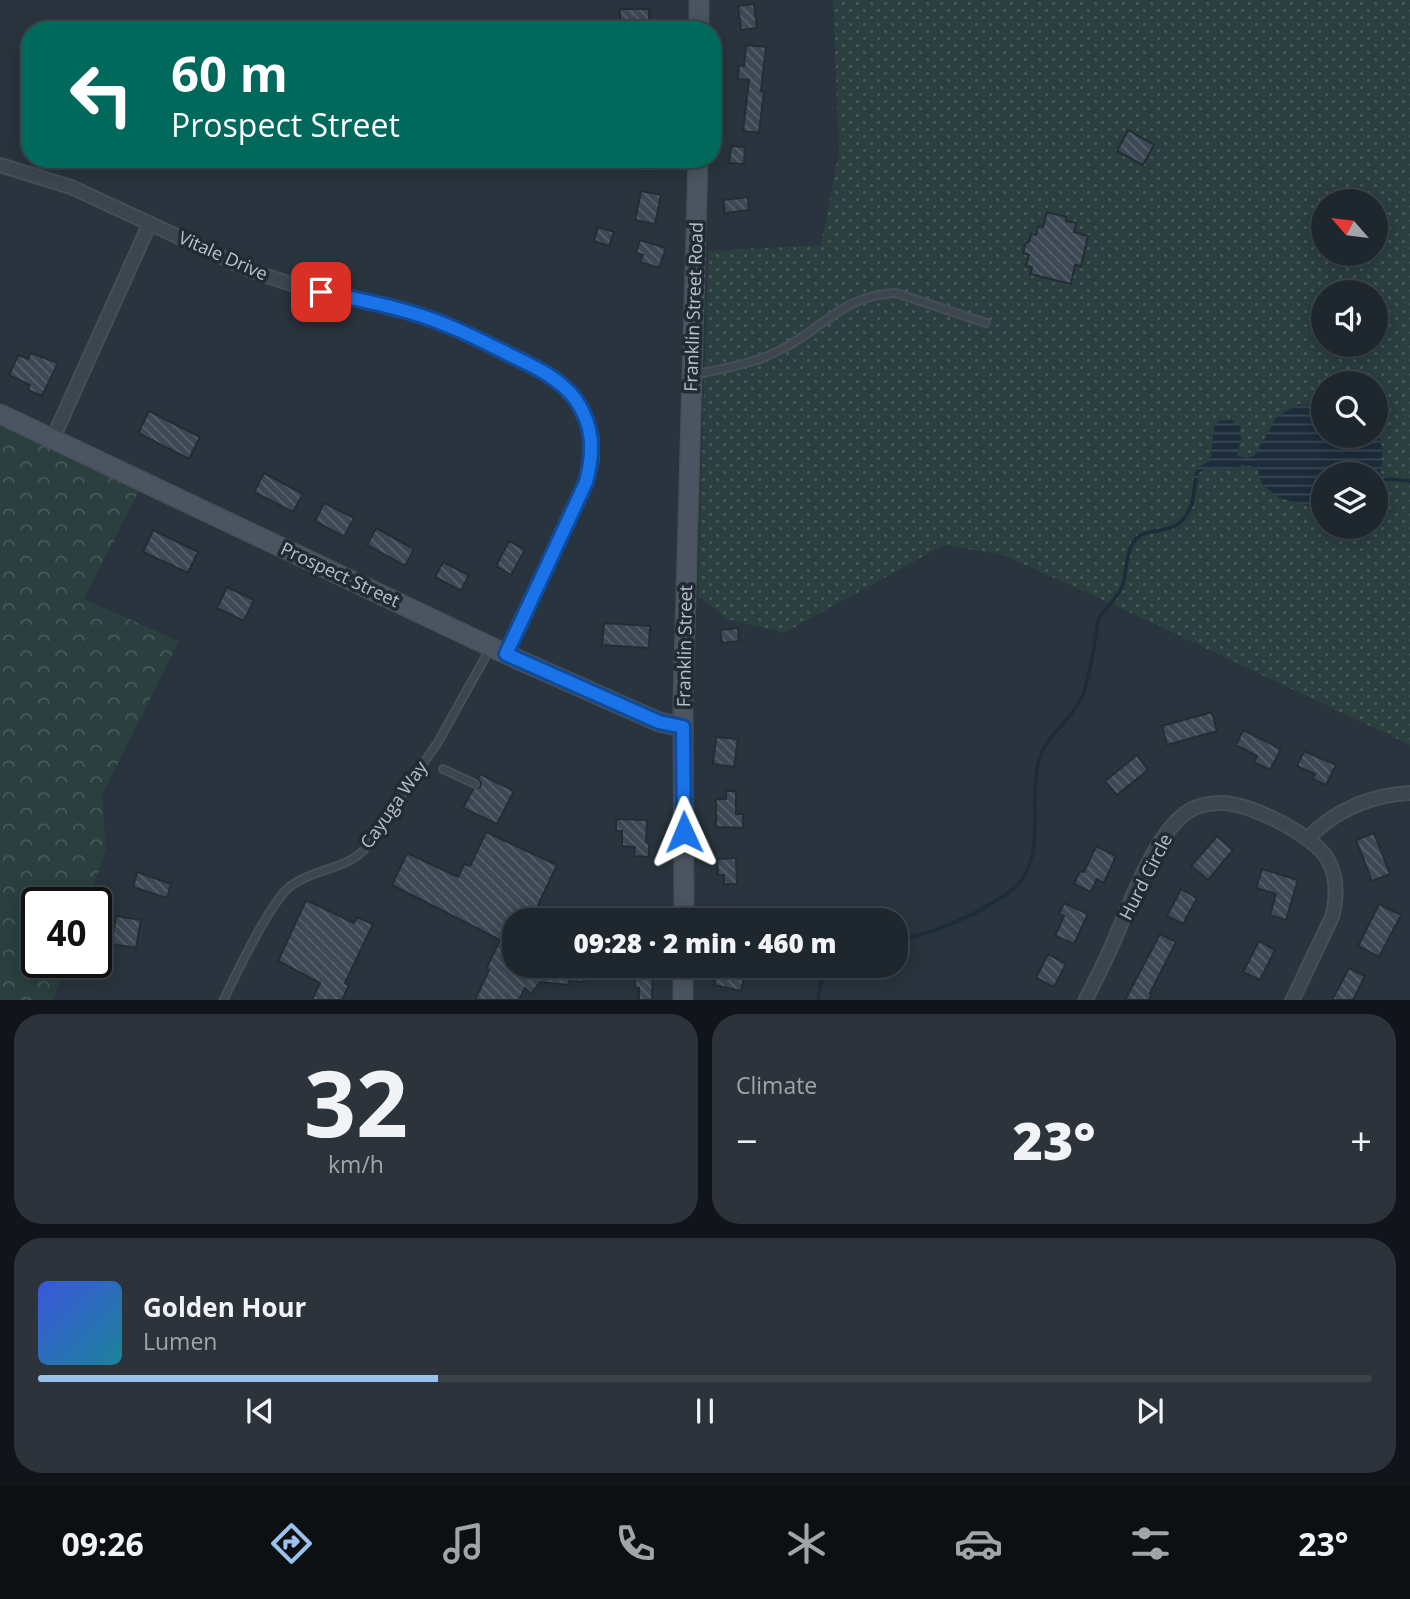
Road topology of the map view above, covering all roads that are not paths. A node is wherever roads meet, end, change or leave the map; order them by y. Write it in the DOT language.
graph roads {
  1 [pos="699,0"];
  2 [pos="699,21"];
  3 [pos="0,165"];
  4 [pos="698,168"];
  5 [pos="150,223"];
  6 [pos="986,323"];
  7 [pos="693,376"];
  8 [pos="0,414"];
  9 [pos="53,438"];
  10 [pos="690,455"];
  11 [pos="499,650"];
  12 [pos="683,727"];
  13 [pos="443,769"];
  14 [pos="475,784"];
  15 [pos="1410,793"];
  16 [pos="1308,838"];
  17 [pos="684,908"];
  18 [pos="683,978"];
  19 [pos="223,1000"];
  20 [pos="683,1000"];
  21 [pos="1085,1000"];
  22 [pos="1292,1000"];
  1 -- 2 [label="street"];
  3 -- 5 [label="street, Vitale Drive"];
  4 -- 7 [label="street, Franklin Street Road"];
  5 -- 9 [label="street"];
  5 -- 11 [label="street, Vitale Drive"];
  6 -- 7 [label="lane"];
  7 -- 10 [label="street, Franklin Street Road"];
  8 -- 9 [label="street, Prospect Street"];
  9 -- 11 [label="street, Prospect Street"];
  10 -- 12 [label="street, Franklin Street"];
  11 -- 12 [label="street, Prospect Street"];
  11 -- 19 [label="lane, Cayuga Way"];
  12 -- 17 [label="street, Franklin Street"];
  13 -- 14 [label="lane"];
  15 -- 16 [label="street"];
  16 -- 21 [label="street, Hurd Circle"];
  16 -- 22 [label="street, Hurd Circle"];
  18 -- 20 [label="street"];
}
